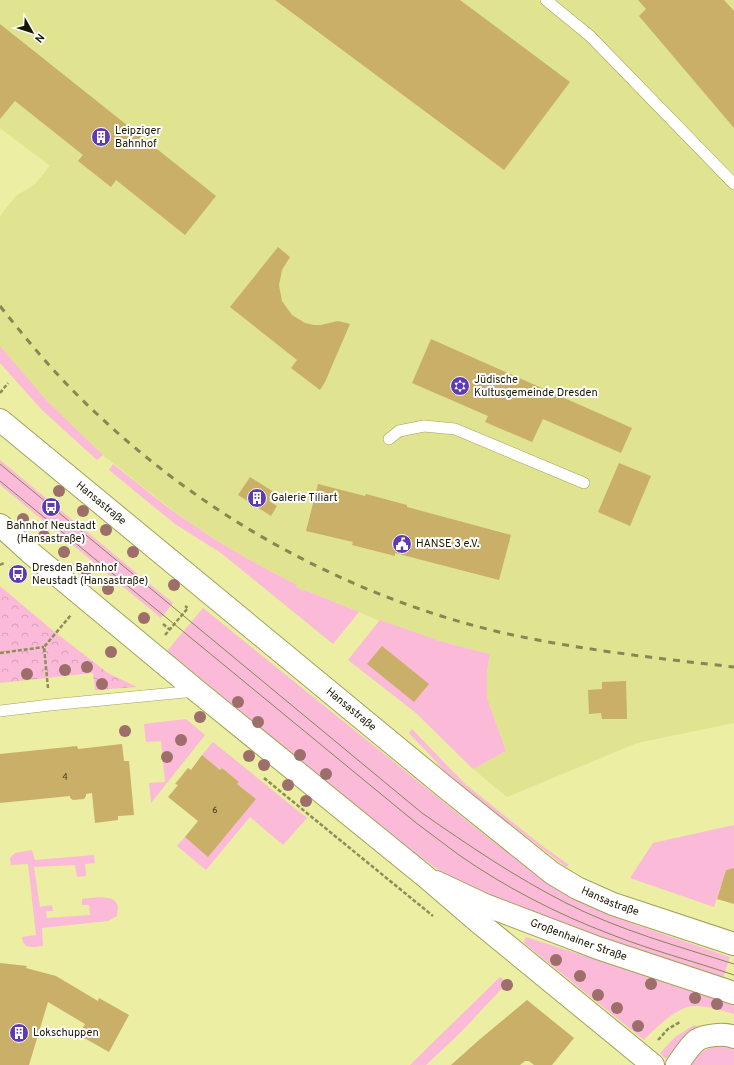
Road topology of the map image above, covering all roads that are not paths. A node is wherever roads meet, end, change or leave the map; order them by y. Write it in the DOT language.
graph roads {
  1 [pos="546,0"];
  2 [pos="734,184"];
  3 [pos="0,420"];
  4 [pos="389,438"];
  5 [pos="584,483"];
  6 [pos="0,525"];
  7 [pos="196,691"];
  8 [pos="0,711"];
  9 [pos="426,877"];
  10 [pos="734,944"];
  11 [pos="734,993"];
  12 [pos="734,1037"];
  13 [pos="653,1065"];
  14 [pos="677,1065"];
  1 -- 2 [label="lane"];
  3 -- 10 [label="main road, Hansastraße"];
  4 -- 5 [label="lane"];
  6 -- 7 [label="main road"];
  7 -- 8 [label="lane"];
  7 -- 9 [label="main road"];
  9 -- 11 [label="main road, Großenhainer Straße"];
  9 -- 13 [label="main road"];
  12 -- 14 [label="main road"];
}
